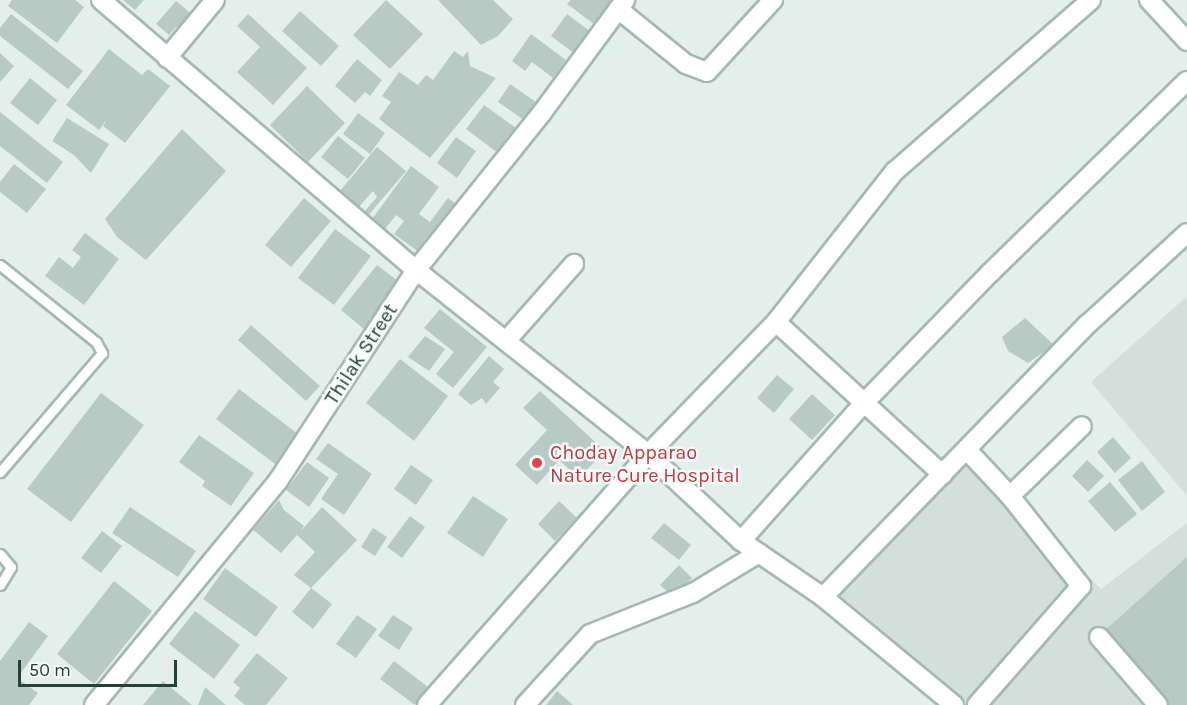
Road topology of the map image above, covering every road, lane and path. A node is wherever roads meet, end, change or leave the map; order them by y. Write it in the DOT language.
graph roads {
  1 [pos="101,0"];
  2 [pos="215,0"];
  3 [pos="773,0"];
  4 [pos="1091,0"];
  5 [pos="1149,0"];
  6 [pos="621,5"];
  7 [pos="1187,40"];
  8 [pos="167,58"];
  9 [pos="1187,81"];
  10 [pos="1187,233"];
  11 [pos="573,264"];
  12 [pos="0,265"];
  13 [pos="416,270"];
  14 [pos="776,322"];
  15 [pos="506,341"];
  16 [pos="863,404"];
  17 [pos="1082,426"];
  18 [pos="967,450"];
  19 [pos="648,454"];
  20 [pos="0,472"];
  21 [pos="943,475"];
  22 [pos="1010,496"];
  23 [pos="741,541"];
  24 [pos="759,553"];
  25 [pos="0,554"];
  26 [pos="0,585"];
  27 [pos="823,597"];
  28 [pos="1099,637"];
  29 [pos="94,705"];
  30 [pos="427,705"];
  31 [pos="525,705"];
  32 [pos="954,705"];
  33 [pos="977,705"];
  34 [pos="1158,705"];
  1 -- 8 [label="street"];
  2 -- 8 [label="street"];
  3 -- 6 [label="street"];
  4 -- 14 [label="street"];
  5 -- 7 [label="street"];
  6 -- 13 [label="street, Thilak Street"];
  8 -- 13 [label="street"];
  9 -- 16 [label="street"];
  10 -- 18 [label="street"];
  11 -- 15 [label="street"];
  12 -- 20 [label="lane"];
  13 -- 15 [label="street"];
  13 -- 29 [label="street, Thilak Street"];
  14 -- 16 [label="street"];
  14 -- 19 [label="street"];
  15 -- 19 [label="street"];
  16 -- 21 [label="street"];
  16 -- 23 [label="street"];
  17 -- 22 [label="street"];
  18 -- 21 [label="street"];
  18 -- 22 [label="street"];
  19 -- 23 [label="street"];
  19 -- 30 [label="street"];
  21 -- 27 [label="street"];
  22 -- 33 [label="street"];
  23 -- 24 [label="street"];
  24 -- 27 [label="street"];
  24 -- 31 [label="street"];
  25 -- 26 [label="lane"];
  27 -- 32 [label="street"];
  28 -- 34 [label="street"];
}
